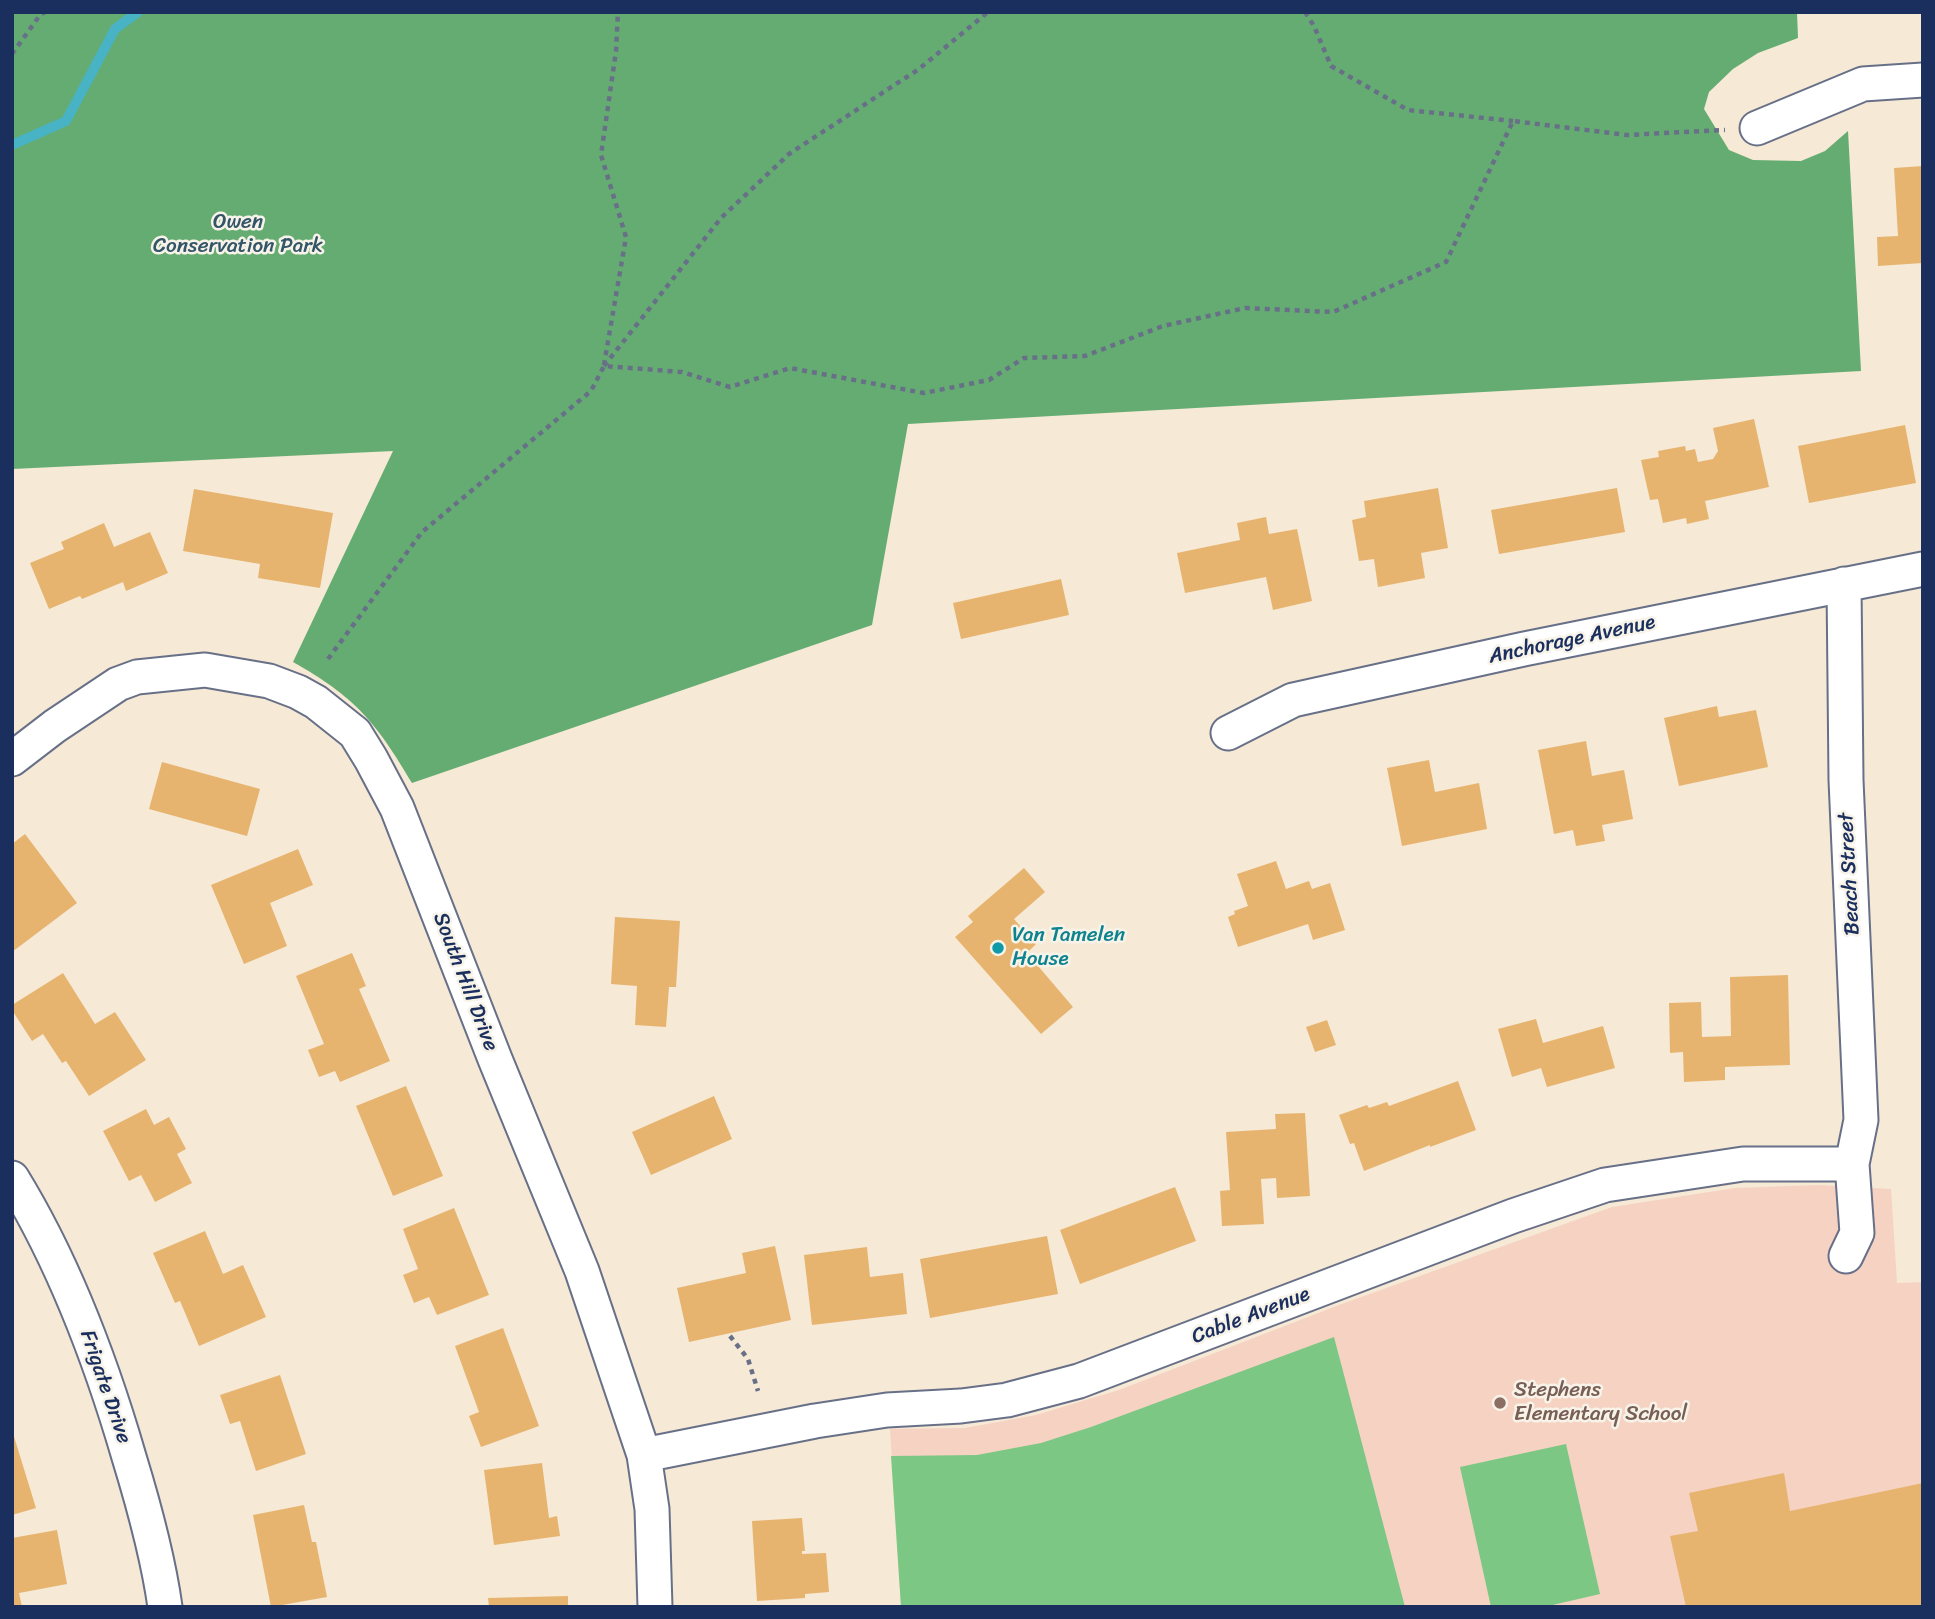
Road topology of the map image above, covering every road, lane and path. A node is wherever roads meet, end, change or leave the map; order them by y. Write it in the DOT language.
graph roads {
  1 [pos="45,12"];
  2 [pos="618,12"];
  3 [pos="988,12"];
  4 [pos="1306,12"];
  5 [pos="12,54"];
  6 [pos="1923,80"];
  7 [pos="1513,121"];
  8 [pos="1757,128"];
  9 [pos="604,366"];
  10 [pos="1923,569"];
  11 [pos="1844,584"];
  12 [pos="328,659"];
  13 [pos="1228,733"];
  14 [pos="12,759"];
  15 [pos="1852,1164"];
  16 [pos="12,1178"];
  17 [pos="1846,1256"];
  18 [pos="730,1336"];
  19 [pos="758,1391"];
  20 [pos="644,1455"];
  21 [pos="165,1607"];
  22 [pos="655,1607"];
  1 -- 5 [label="path"];
  2 -- 9 [label="path"];
  3 -- 9 [label="path"];
  4 -- 7 [label="path"];
  6 -- 8 [label="street"];
  7 -- 8 [label="path"];
  7 -- 9 [label="path"];
  9 -- 12 [label="path"];
  10 -- 11 [label="street, Anchorage Avenue"];
  11 -- 13 [label="street, Anchorage Avenue"];
  11 -- 15 [label="street, Beach Street"];
  14 -- 20 [label="street, South Hill Drive"];
  15 -- 17 [label="street, Beach Street"];
  15 -- 20 [label="street, Cable Avenue"];
  16 -- 21 [label="street, Frigate Drive"];
  18 -- 19 [label="path"];
  20 -- 22 [label="street, South Hill Drive"];
}
